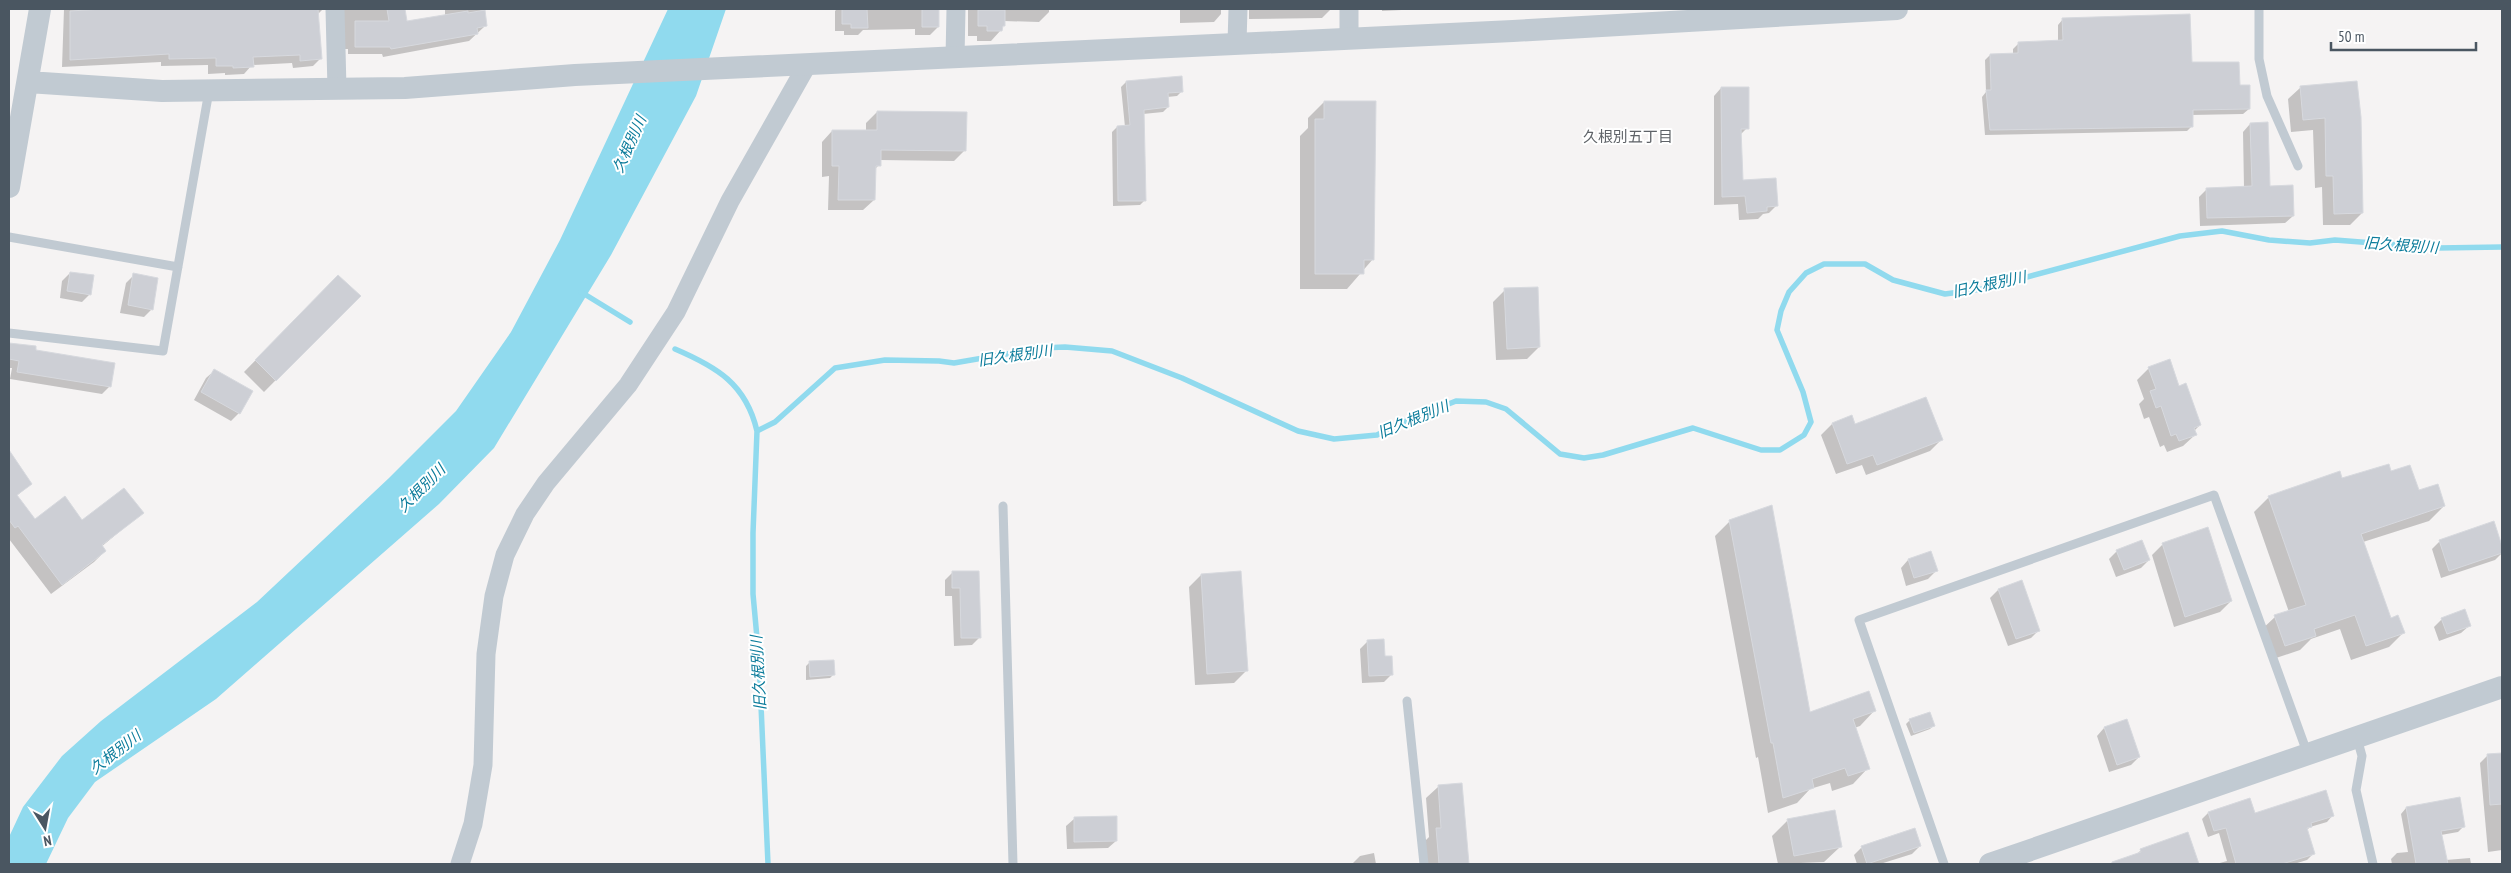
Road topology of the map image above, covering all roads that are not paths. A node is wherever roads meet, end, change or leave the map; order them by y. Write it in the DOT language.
graph roads {
  1 [pos="40,9"];
  2 [pos="335,9"];
  3 [pos="956,9"];
  4 [pos="1238,9"];
  5 [pos="1350,9"];
  6 [pos="1896,9"];
  7 [pos="2259,9"];
  8 [pos="1779,12"];
  9 [pos="1656,16"];
  10 [pos="1349,38"];
  11 [pos="1237,43"];
  12 [pos="955,58"];
  13 [pos="807,65"];
  14 [pos="28,82"];
  15 [pos="337,89"];
  16 [pos="209,90"];
  17 [pos="12,155"];
  18 [pos="2298,166"];
  19 [pos="9,187"];
  20 [pos="9,237"];
  21 [pos="178,267"];
  22 [pos="9,333"];
  23 [pos="1003,506"];
  24 [pos="2502,687"];
  25 [pos="1407,701"];
  26 [pos="2357,738"];
  27 [pos="2308,755"];
  28 [pos="460,864"];
  29 [pos="1013,864"];
  30 [pos="1424,864"];
  31 [pos="1944,864"];
  32 [pos="1990,864"];
  33 [pos="2374,864"];
  1 -- 14 [label="street"];
  2 -- 15 [label="street"];
  3 -- 12 [label="street"];
  4 -- 11 [label="street"];
  5 -- 10 [label="street"];
  6 -- 8 [label="street"];
  7 -- 18 [label="lane"];
  8 -- 9 [label="street"];
  9 -- 10 [label="street"];
  10 -- 11 [label="street"];
  11 -- 12 [label="street"];
  12 -- 13 [label="street"];
  13 -- 15 [label="street"];
  13 -- 28 [label="street"];
  14 -- 16 [label="street"];
  14 -- 17 [label="street"];
  15 -- 16 [label="street"];
  16 -- 21 [label="lane"];
  17 -- 19 [label="street"];
  20 -- 21 [label="lane"];
  21 -- 22 [label="lane"];
  23 -- 29 [label="lane"];
  24 -- 26 [label="street"];
  25 -- 30 [label="lane"];
  26 -- 27 [label="street"];
  26 -- 33 [label="lane"];
  27 -- 31 [label="lane"];
  27 -- 32 [label="street"];
}
